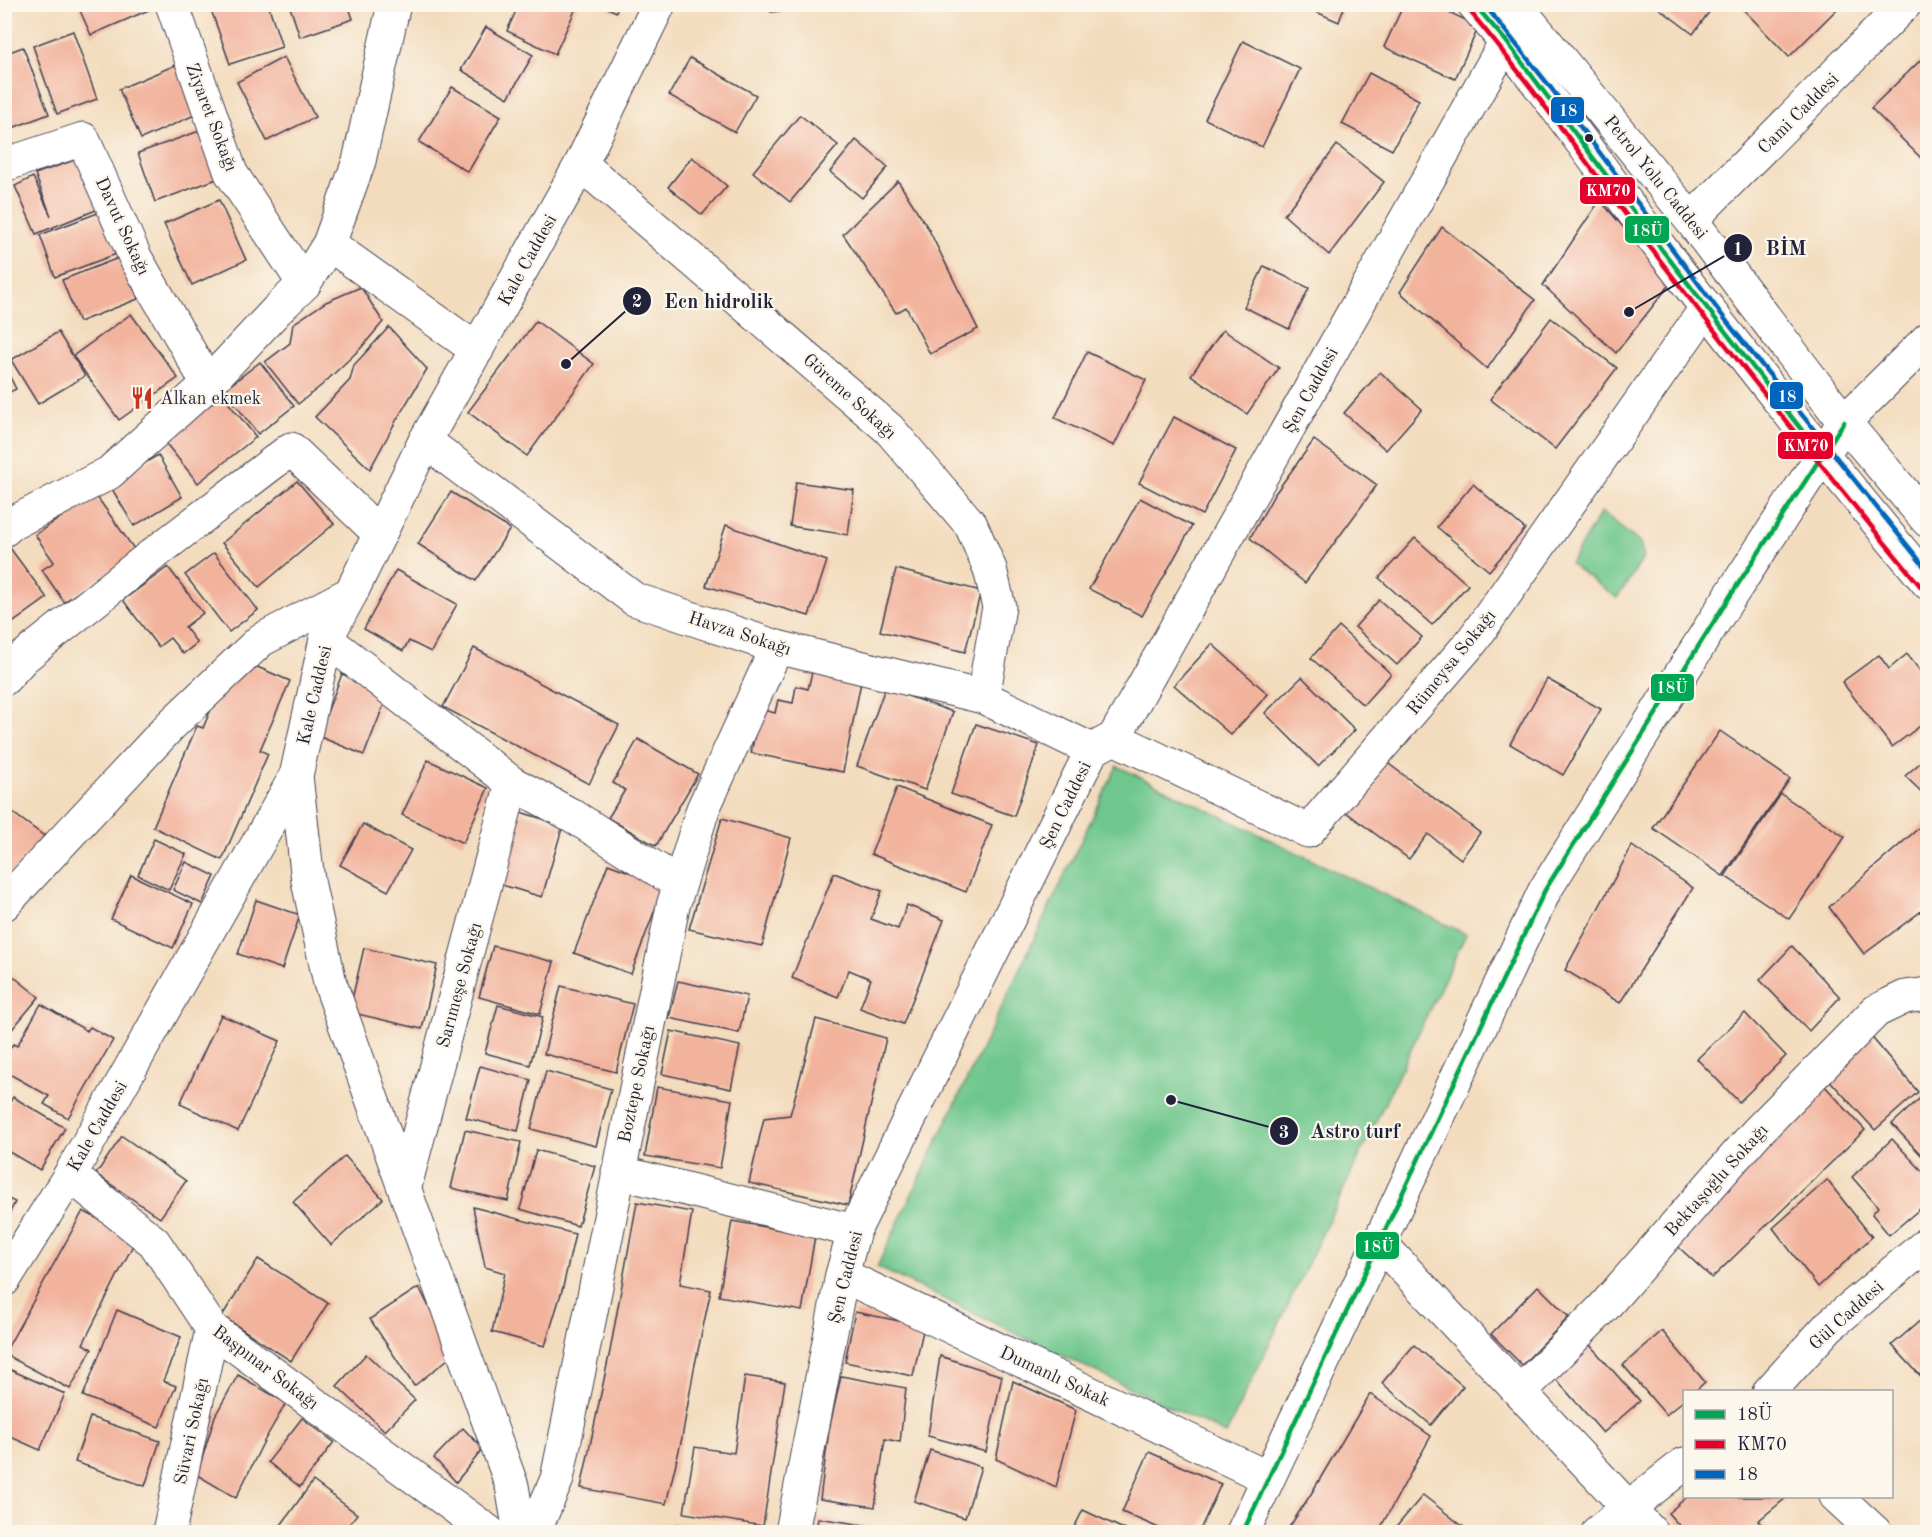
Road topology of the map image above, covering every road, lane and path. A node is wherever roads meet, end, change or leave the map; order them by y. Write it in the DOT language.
graph roads {
  1 [pos="172,4"];
  2 [pos="394,4"];
  3 [pos="659,4"];
  4 [pos="1474,4"];
  5 [pos="1905,4"];
  6 [pos="1519,6"];
  7 [pos="1506,41"];
  8 [pos="581,164"];
  9 [pos="4,165"];
  10 [pos="1691,220"];
  11 [pos="329,244"];
  12 [pos="304,284"];
  13 [pos="1707,308"];
  14 [pos="1928,339"];
  15 [pos="477,350"];
  16 [pos="208,384"];
  17 [pos="1844,422"];
  18 [pos="425,441"];
  19 [pos="1821,455"];
  20 [pos="1928,521"];
  21 [pos="7,523"];
  22 [pos="380,534"];
  23 [pos="1928,583"];
  24 [pos="351,593"];
  25 [pos="326,639"];
  26 [pos="777,647"];
  27 [pos="4,679"];
  28 [pos="983,697"];
  29 [pos="1103,744"];
  30 [pos="296,776"];
  31 [pos="512,783"];
  32 [pos="680,884"];
  33 [pos="4,904"];
  34 [pos="1928,994"];
  35 [pos="618,1172"];
  36 [pos="70,1175"];
  37 [pos="405,1186"];
  38 [pos="854,1232"];
  39 [pos="1380,1243"];
  40 [pos="1928,1243"];
  41 [pos="842,1275"];
  42 [pos="4,1280"];
  43 [pos="212,1329"];
  44 [pos="1771,1390"];
  45 [pos="1520,1392"];
  46 [pos="1683,1465"];
  47 [pos="1268,1478"];
  48 [pos="1837,1498"];
  49 [pos="1629,1508"];
  50 [pos="169,1533"];
  51 [pos="489,1533"];
  52 [pos="519,1533"];
  53 [pos="534,1533"];
  54 [pos="792,1533"];
  55 [pos="1243,1533"];
  56 [pos="1599,1533"];
  57 [pos="1651,1533"];
  58 [pos="1875,1533"];
  1 -- 12 [label="street, Ziyaret Sokağı"];
  2 -- 11 [label="street"];
  3 -- 8 [label="street, Kale Caddesi"];
  4 -- 7 [label="street, Petrol Yolu Caddesi"];
  5 -- 10 [label="street, Cami Caddesi"];
  6 -- 7 [label="street, Şen Caddesi"];
  6 -- 10 [label="street, Petrol Yolu Caddesi"];
  7 -- 13 [label="street, Petrol Yolu Caddesi"];
  7 -- 29 [label="street, Şen Caddesi"];
  8 -- 15 [label="street, Kale Caddesi"];
  8 -- 28 [label="street, Göreme Sokağı"];
  9 -- 16 [label="street, Davut Sokağı"];
  10 -- 17 [label="street, Petrol Yolu Caddesi"];
  11 -- 12 [label="street"];
  11 -- 15 [label="street"];
  12 -- 16 [label="street"];
  13 -- 19 [label="street, Petrol Yolu Caddesi"];
  13 -- 29 [label="street, Rümeysa Sokağı"];
  14 -- 17 [label="street"];
  15 -- 18 [label="street, Kale Caddesi"];
  16 -- 21 [label="street"];
  17 -- 19 [label="street"];
  17 -- 20 [label="street, Petrol Yolu Caddesi"];
  18 -- 22 [label="street, Kale Caddesi"];
  18 -- 26 [label="street, Havza Sokağı"];
  19 -- 23 [label="street, Petrol Yolu Caddesi"];
  19 -- 39 [label="street"];
  22 -- 24 [label="street, Kale Caddesi"];
  22 -- 27 [label="street"];
  24 -- 25 [label="street, Kale Caddesi"];
  24 -- 33 [label="street"];
  25 -- 30 [label="street, Kale Caddesi"];
  25 -- 31 [label="street"];
  26 -- 28 [label="street, Havza Sokağı"];
  26 -- 32 [label="street, Boztepe Sokağı"];
  28 -- 29 [label="street, Havza Sokağı"];
  29 -- 38 [label="street, Şen Caddesi"];
  30 -- 36 [label="street, Kale Caddesi"];
  30 -- 37 [label="street"];
  31 -- 32 [label="street"];
  31 -- 37 [label="street, Sarımeşe Sokağı"];
  32 -- 35 [label="street, Boztepe Sokağı"];
  34 -- 45 [label="street, Bektaşoğlu Sokağı"];
  35 -- 38 [label="street"];
  35 -- 53 [label="street, Boztepe Sokağı"];
  36 -- 42 [label="street, Kale Caddesi"];
  36 -- 43 [label="street, Başpınar Sokağı"];
  37 -- 52 [label="street"];
  38 -- 41 [label="street, Şen Caddesi"];
  39 -- 45 [label="street"];
  39 -- 47 [label="street"];
  40 -- 44 [label="street, Gül Caddesi"];
  41 -- 47 [label="street, Dumanlı Sokak"];
  41 -- 54 [label="street, Şen Caddesi"];
  43 -- 50 [label="street, Süvari Sokağı"];
  43 -- 51 [label="street, Başpınar Sokağı"];
  45 -- 49 [label="street"];
  46 -- 49 [label="street"];
  47 -- 55 [label="street"];
  48 -- 58 [label="street"];
  49 -- 56 [label="street"];
  49 -- 57 [label="street"];
}
